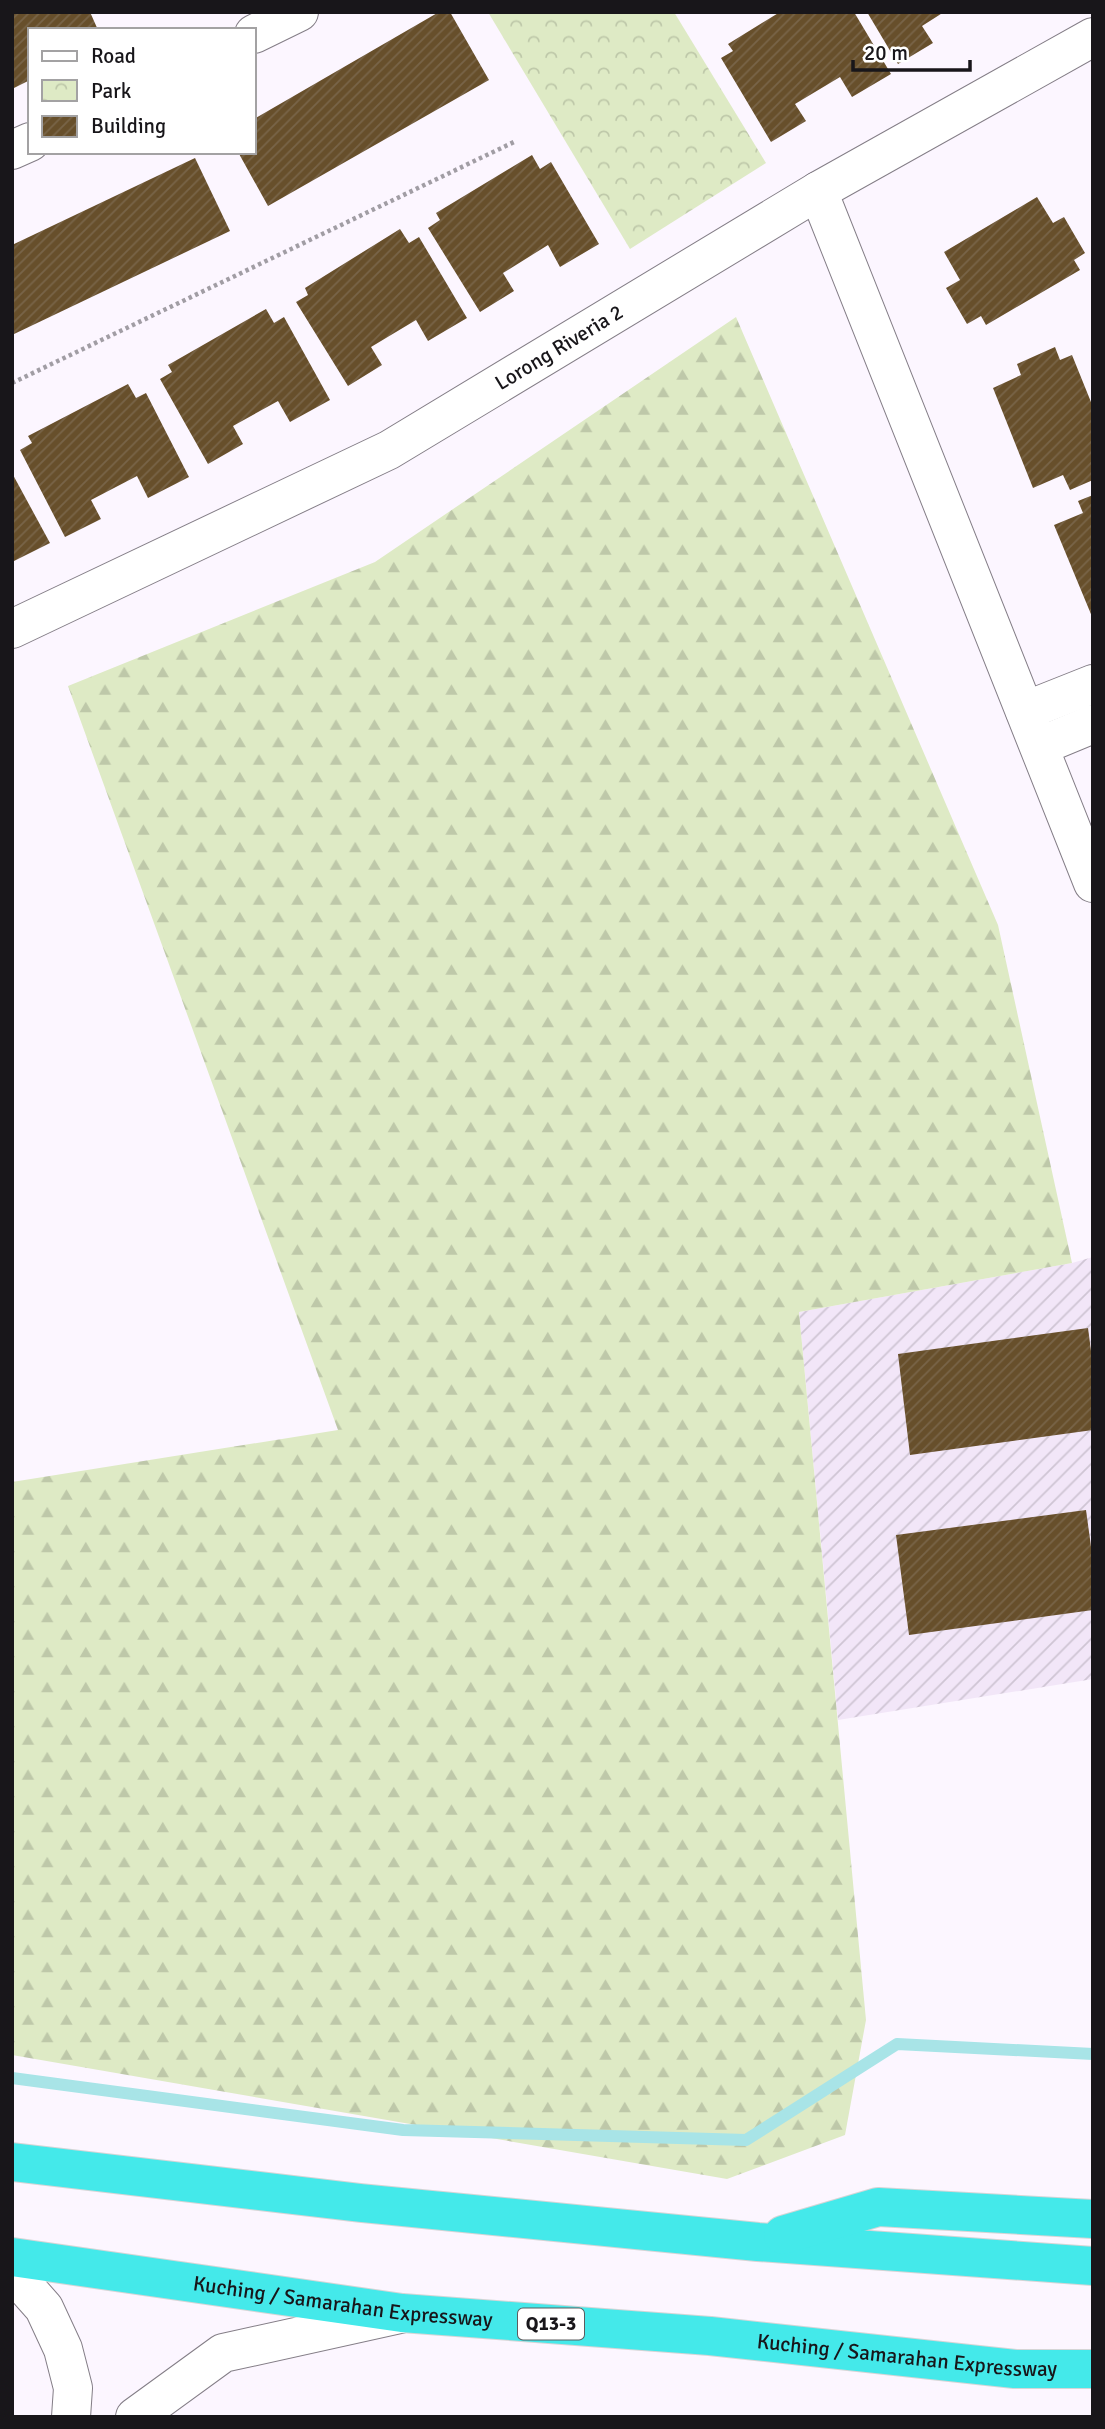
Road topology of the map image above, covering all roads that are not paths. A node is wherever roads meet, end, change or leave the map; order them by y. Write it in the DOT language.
graph roads {
  1 [pos="299,12"];
  2 [pos="256,33"];
  3 [pos="1093,37"];
  4 [pos="28,143"];
  5 [pos="12,150"];
  6 [pos="818,191"];
  7 [pos="12,629"];
  8 [pos="1093,684"];
  9 [pos="1025,711"];
  10 [pos="1093,724"];
  11 [pos="1040,747"];
  12 [pos="1093,883"];
  13 [pos="12,2162"];
  14 [pos="1093,2218"];
  15 [pos="758,2242"];
  16 [pos="12,2257"];
  17 [pos="1093,2266"];
  18 [pos="12,2272"];
  19 [pos="402,2313"];
  20 [pos="1015,2369"];
  21 [pos="1093,2369"];
  22 [pos="1093,2386"];
  23 [pos="71,2417"];
  24 [pos="135,2417"];
  1 -- 2 [label="street"];
  3 -- 6 [label="street, Lorong Riveria 2"];
  4 -- 5 [label="street"];
  6 -- 7 [label="street, Lorong Riveria 2"];
  6 -- 9 [label="street"];
  8 -- 9 [label="street"];
  9 -- 11 [label="street"];
  10 -- 11 [label="street"];
  11 -- 12 [label="street"];
  13 -- 15 [label="highway"];
  14 -- 15 [label="highway"];
  15 -- 17 [label="highway"];
  16 -- 19 [label="highway, Kuching / Samarahan Expressway / Q13-3"];
  18 -- 23 [label="street"];
  19 -- 20 [label="highway, Kuching / Samarahan Expressway / Q13-3"];
  19 -- 24 [label="street"];
  20 -- 21 [label="highway, Kuching / Samarahan Expressway / Q13-3"];
  20 -- 22 [label="highway"];
}
